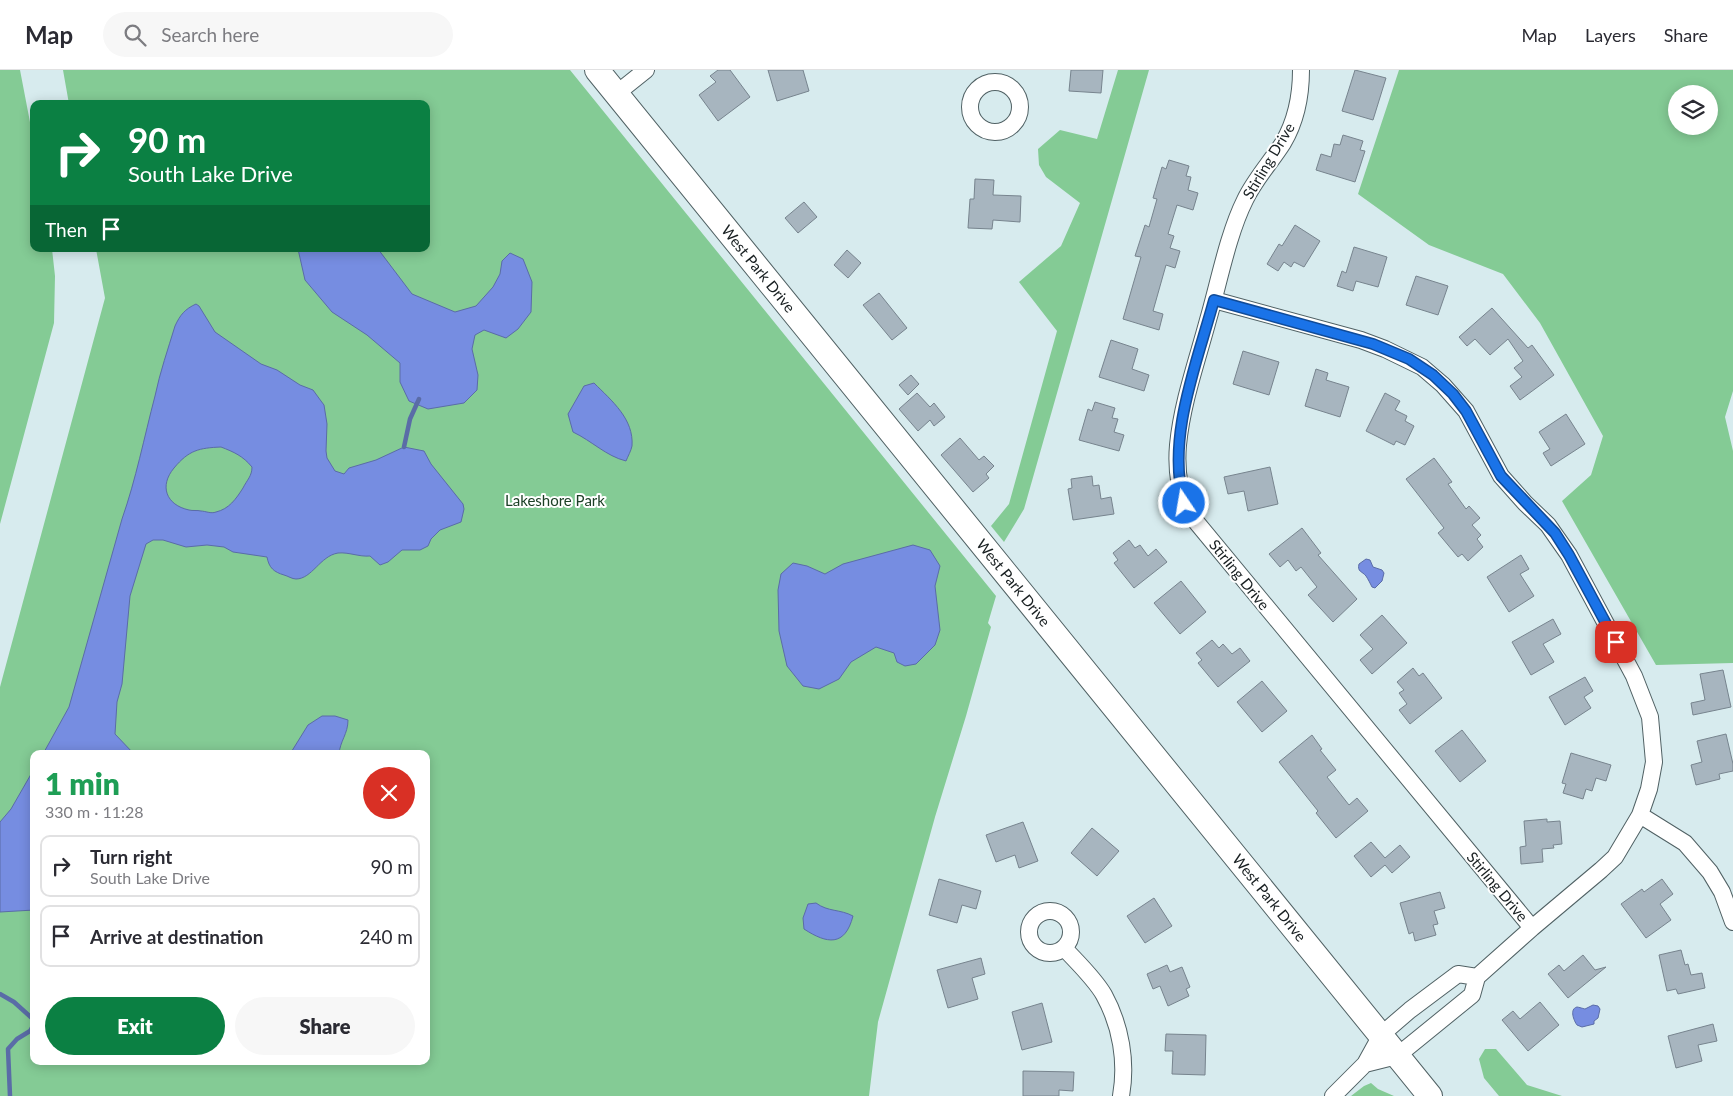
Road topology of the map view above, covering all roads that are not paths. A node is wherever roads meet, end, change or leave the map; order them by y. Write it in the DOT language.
graph roads {
  1 [pos="597,70"];
  2 [pos="646,70"];
  3 [pos="1301,70"];
  4 [pos="616,94"];
  5 [pos="1214,300"];
  6 [pos="1640,815"];
  7 [pos="1733,922"];
  8 [pos="1532,928"];
  9 [pos="1064,948"];
  10 [pos="1477,977"];
  11 [pos="1381,1035"];
  12 [pos="1397,1056"];
  13 [pos="1366,1064"];
  14 [pos="1120,1096"];
  15 [pos="1333,1096"];
  16 [pos="1430,1096"];
  1 -- 4 [label="street, West Park Drive"];
  2 -- 4 [label="street"];
  3 -- 5 [label="street, Stirling Drive"];
  4 -- 11 [label="street, West Park Drive"];
  5 -- 6 [label="street"];
  5 -- 8 [label="street, Stirling Drive"];
  6 -- 7 [label="street"];
  6 -- 8 [label="street"];
  8 -- 10 [label="street"];
  9 -- 14 [label="street"];
  10 -- 11 [label="street"];
  10 -- 12 [label="street"];
  11 -- 12 [label="street, West Park Drive"];
  11 -- 13 [label="street"];
  12 -- 13 [label="street"];
  12 -- 16 [label="street, West Park Drive"];
  13 -- 15 [label="street"];
}
